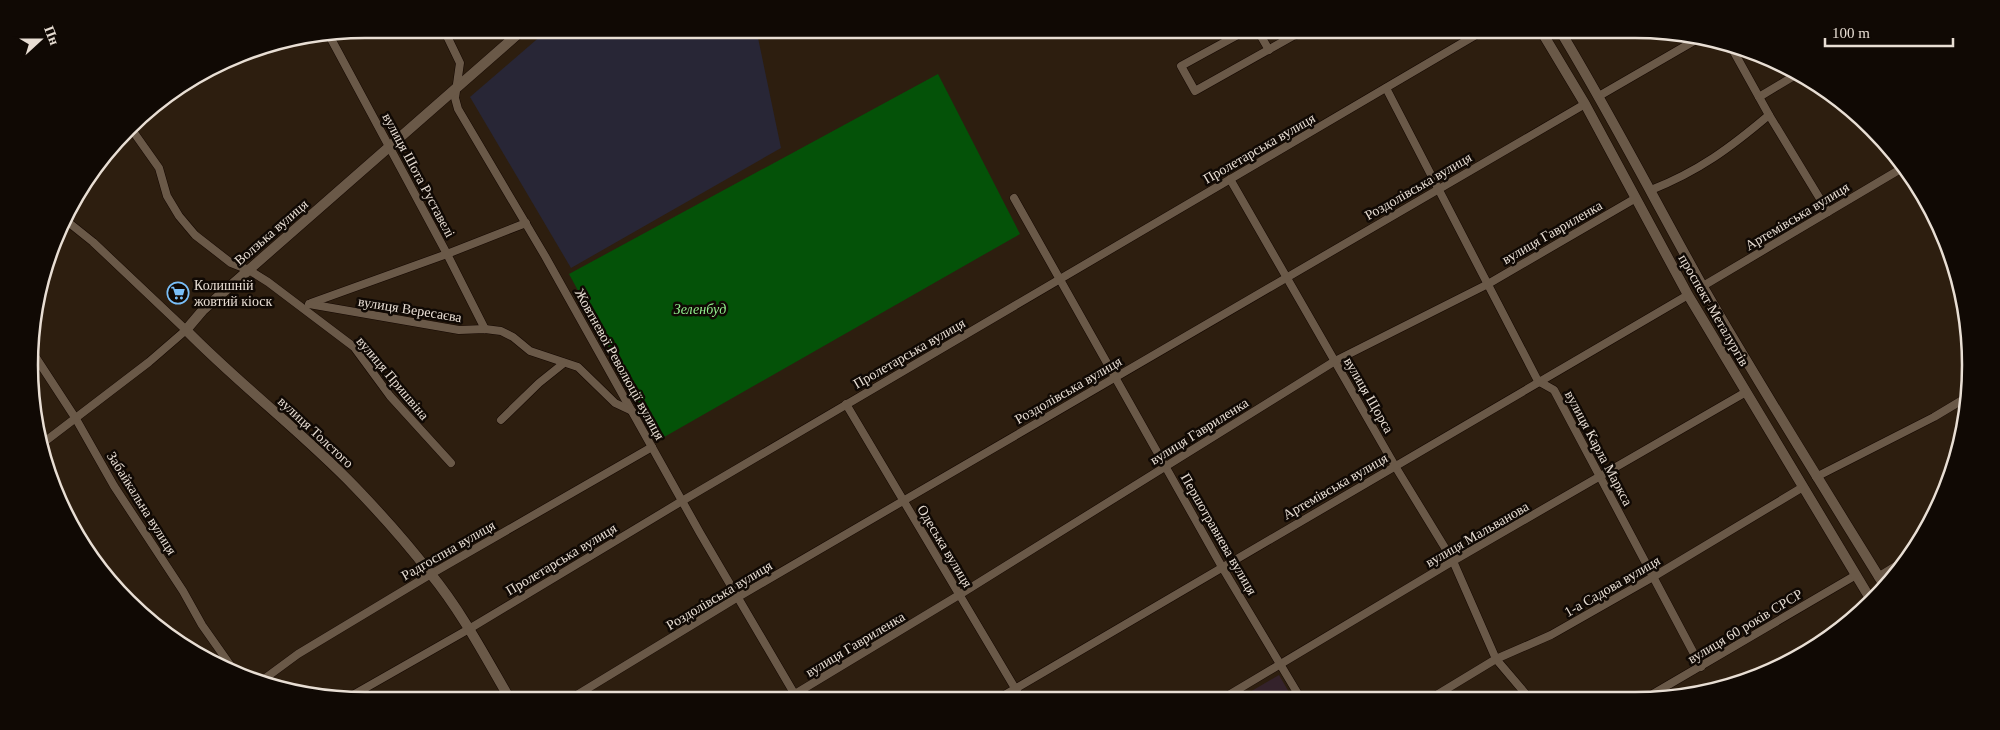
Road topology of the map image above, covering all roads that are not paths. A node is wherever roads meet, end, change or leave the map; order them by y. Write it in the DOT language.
graph roads {
  1 [pos="448,38"];
  2 [pos="513,38"];
  3 [pos="1232,38"];
  4 [pos="1262,38"];
  5 [pos="1290,38"];
  6 [pos="1472,38"];
  7 [pos="1545,38"];
  8 [pos="1564,38"];
  9 [pos="331,39"];
  10 [pos="1691,43"];
  11 [pos="1269,50"];
  12 [pos="1734,53"];
  13 [pos="1792,77"];
  14 [pos="458,86"];
  15 [pos="1386,88"];
  16 [pos="1599,96"];
  17 [pos="1759,97"];
  18 [pos="1585,104"];
  19 [pos="1769,115"];
  20 [pos="134,132"];
  21 [pos="390,146"];
  22 [pos="1898,170"];
  23 [pos="1230,179"];
  24 [pos="1438,189"];
  25 [pos="1651,190"];
  26 [pos="1014,198"];
  27 [pos="1636,198"];
  28 [pos="1828,212"];
  29 [pos="70,223"];
  30 [pos="526,223"];
  31 [pos="447,254"];
  32 [pos="249,270"];
  33 [pos="1286,277"];
  34 [pos="1059,279"];
  35 [pos="1488,284"];
  36 [pos="1703,286"];
  37 [pos="1688,295"];
  38 [pos="305,305"];
  39 [pos="485,329"];
  40 [pos="186,330"];
  41 [pos="38,361"];
  42 [pos="1335,361"];
  43 [pos="564,363"];
  44 [pos="1115,378"];
  45 [pos="1538,381"];
  46 [pos="1760,383"];
  47 [pos="1746,392"];
  48 [pos="1961,401"];
  49 [pos="846,404"];
  50 [pos="632,411"];
  51 [pos="76,419"];
  52 [pos="501,420"];
  53 [pos="47,440"];
  54 [pos="652,447"];
  55 [pos="451,463"];
  56 [pos="1165,466"];
  57 [pos="1395,466"];
  58 [pos="1600,476"];
  59 [pos="1816,477"];
  60 [pos="1803,486"];
  61 [pos="682,501"];
  62 [pos="904,501"];
  63 [pos="1453,561"];
  64 [pos="1872,566"];
  65 [pos="1222,567"];
  66 [pos="431,574"];
  67 [pos="1856,575"];
  68 [pos="1653,577"];
  69 [pos="1881,581"];
  70 [pos="959,595"];
  71 [pos="1868,596"];
  72 [pos="738,597"];
  73 [pos="469,629"];
  74 [pos="1496,660"];
  75 [pos="229,663"];
  76 [pos="1282,665"];
  77 [pos="1701,666"];
  78 [pos="267,677"];
  79 [pos="1015,688"];
  80 [pos="358,692"];
  81 [pos="506,692"];
  82 [pos="582,692"];
  83 [pos="793,692"];
  84 [pos="805,692"];
  85 [pos="1009,692"];
  86 [pos="1017,692"];
  87 [pos="1234,692"];
  88 [pos="1297,692"];
  89 [pos="1442,692"];
  90 [pos="1524,692"];
  91 [pos="1656,692"];
  1 -- 14 [label="street, Жовтневої Революції вулиця"];
  2 -- 14 [label="street, Волзька вулиця"];
  3 -- 11 [label="street"];
  4 -- 11 [label="street"];
  5 -- 11 [label="street"];
  6 -- 15 [label="street, Пролетарська вулиця"];
  7 -- 18 [label="street, проспект Металургів"];
  8 -- 16 [label="street, проспект Металургів"];
  9 -- 21 [label="street, вулиця Шота Руставелі"];
  10 -- 16 [label="street"];
  12 -- 17 [label="street"];
  13 -- 17 [label="street"];
  14 -- 21 [label="street, Волзька вулиця"];
  14 -- 30 [label="street, Жовтневої Революції вулиця"];
  15 -- 23 [label="street, Пролетарська вулиця"];
  15 -- 24 [label="street, вулиця Карла Маркса"];
  16 -- 18 [label="street"];
  16 -- 25 [label="street, проспект Металургів"];
  17 -- 19 [label="street"];
  18 -- 24 [label="street, Роздолівська вулиця"];
  18 -- 27 [label="street, проспект Металургів"];
  19 -- 25 [label="street"];
  19 -- 28 [label="street"];
  20 -- 32 [label="street, вулиця Пришвіна"];
  21 -- 31 [label="street, вулиця Шота Руставелі"];
  21 -- 32 [label="street, Волзька вулиця"];
  22 -- 28 [label="street, Артемівська вулиця"];
  23 -- 33 [label="street, вулиця Щорса"];
  23 -- 34 [label="street, Пролетарська вулиця"];
  24 -- 33 [label="street, Роздолівська вулиця"];
  24 -- 35 [label="street, вулиця Карла Маркса"];
  25 -- 27 [label="street"];
  25 -- 36 [label="street, проспект Металургів"];
  26 -- 34 [label="street, Першотравнева вулиця"];
  27 -- 35 [label="street, вулиця Гавриленка"];
  27 -- 37 [label="street, проспект Металургів"];
  28 -- 36 [label="street, Артемівська вулиця"];
  29 -- 40 [label="street, вулиця Толстого"];
  30 -- 31 [label="street"];
  30 -- 50 [label="street, Жовтневої Революції вулиця"];
  31 -- 38 [label="street"];
  31 -- 39 [label="street, вулиця Шота Руставелі"];
  32 -- 38 [label="street, вулиця Пришвіна"];
  32 -- 40 [label="street, Волзька вулиця"];
  33 -- 42 [label="street, вулиця Щорса"];
  33 -- 44 [label="street, Роздолівська вулиця"];
  34 -- 44 [label="street, Першотравнева вулиця"];
  34 -- 49 [label="street, Пролетарська вулиця"];
  35 -- 42 [label="street, вулиця Гавриленка"];
  35 -- 45 [label="street, вулиця Карла Маркса"];
  36 -- 37 [label="street"];
  36 -- 46 [label="street, проспект Металургів"];
  37 -- 45 [label="street, Артемівська вулиця"];
  37 -- 47 [label="street, проспект Металургів"];
  38 -- 39 [label="street, вулиця Вересаєва"];
  38 -- 55 [label="street, вулиця Пришвіна"];
  39 -- 43 [label="street, вулиця Вересаєва"];
  40 -- 51 [label="street, Волзька вулиця"];
  40 -- 66 [label="street, вулиця Толстого"];
  41 -- 51 [label="street, Забайкальна вулиця"];
  42 -- 56 [label="street, вулиця Гавриленка"];
  42 -- 57 [label="street, вулиця Щорса"];
  43 -- 50 [label="street, вулиця Вересаєва"];
  43 -- 52 [label="street"];
  44 -- 56 [label="street, Першотравнева вулиця"];
  44 -- 62 [label="street, Роздолівська вулиця"];
  45 -- 57 [label="street, Артемівська вулиця"];
  45 -- 58 [label="street, вулиця Карла Маркса"];
  46 -- 47 [label="street"];
  46 -- 59 [label="street, проспект Металургів"];
  47 -- 58 [label="street, вулиця Мальванова"];
  47 -- 60 [label="street, проспект Металургів"];
  48 -- 59 [label="street"];
  49 -- 61 [label="street, Пролетарська вулиця"];
  49 -- 62 [label="street, Одеська вулиця"];
  50 -- 54 [label="street, Жовтневої Революції вулиця"];
  51 -- 53 [label="street, Волзька вулиця"];
  51 -- 75 [label="street, Забайкальна вулиця"];
  54 -- 61 [label="street, Жовтневої Революції вулиця"];
  54 -- 66 [label="street, Радгоспна вулиця"];
  56 -- 65 [label="street, Першотравнева вулиця"];
  56 -- 70 [label="street, вулиця Гавриленка"];
  57 -- 63 [label="street, вулиця Щорса"];
  57 -- 65 [label="street, Артемівська вулиця"];
  58 -- 63 [label="street, вулиця Мальванова"];
  58 -- 68 [label="street, вулиця Карла Маркса"];
  59 -- 60 [label="street"];
  59 -- 64 [label="street, проспект Металургів"];
  60 -- 67 [label="street, проспект Металургів"];
  60 -- 68 [label="street, 1-а Садова вулиця"];
  61 -- 72 [label="street, Жовтневої Революції вулиця"];
  61 -- 73 [label="street, Пролетарська вулиця"];
  62 -- 70 [label="street, Одеська вулиця"];
  62 -- 72 [label="street, Роздолівська вулиця"];
  63 -- 74 [label="street, вулиця Щорса"];
  63 -- 76 [label="street, вулиця Мальванова"];
  64 -- 67 [label="street"];
  64 -- 69 [label="street, проспект Металургів"];
  65 -- 76 [label="street, Першотравнева вулиця"];
  65 -- 79 [label="street, Артемівська вулиця"];
  66 -- 73 [label="street, вулиця Толстого"];
  66 -- 78 [label="street, Радгоспна вулиця"];
  67 -- 71 [label="street, проспект Металургів"];
  67 -- 77 [label="street, вулиця 60 років СРСР"];
  68 -- 74 [label="street, 1-а Садова вулиця"];
  68 -- 77 [label="street, вулиця Карла Маркса"];
  70 -- 79 [label="street, Одеська вулиця"];
  70 -- 84 [label="street, вулиця Гавриленка"];
  72 -- 82 [label="street, Роздолівська вулиця"];
  72 -- 83 [label="street, Жовтневої Революції вулиця"];
  73 -- 80 [label="street, Пролетарська вулиця"];
  73 -- 81 [label="street, вулиця Толстого"];
  74 -- 89 [label="street, 1-а Садова вулиця"];
  74 -- 90 [label="street, вулиця Щорса"];
  76 -- 87 [label="street, вулиця Мальванова"];
  76 -- 88 [label="street, Першотравнева вулиця"];
  77 -- 91 [label="street, вулиця 60 років СРСР"];
  79 -- 85 [label="street, Артемівська вулиця"];
  79 -- 86 [label="street, Одеська вулиця"];
}
